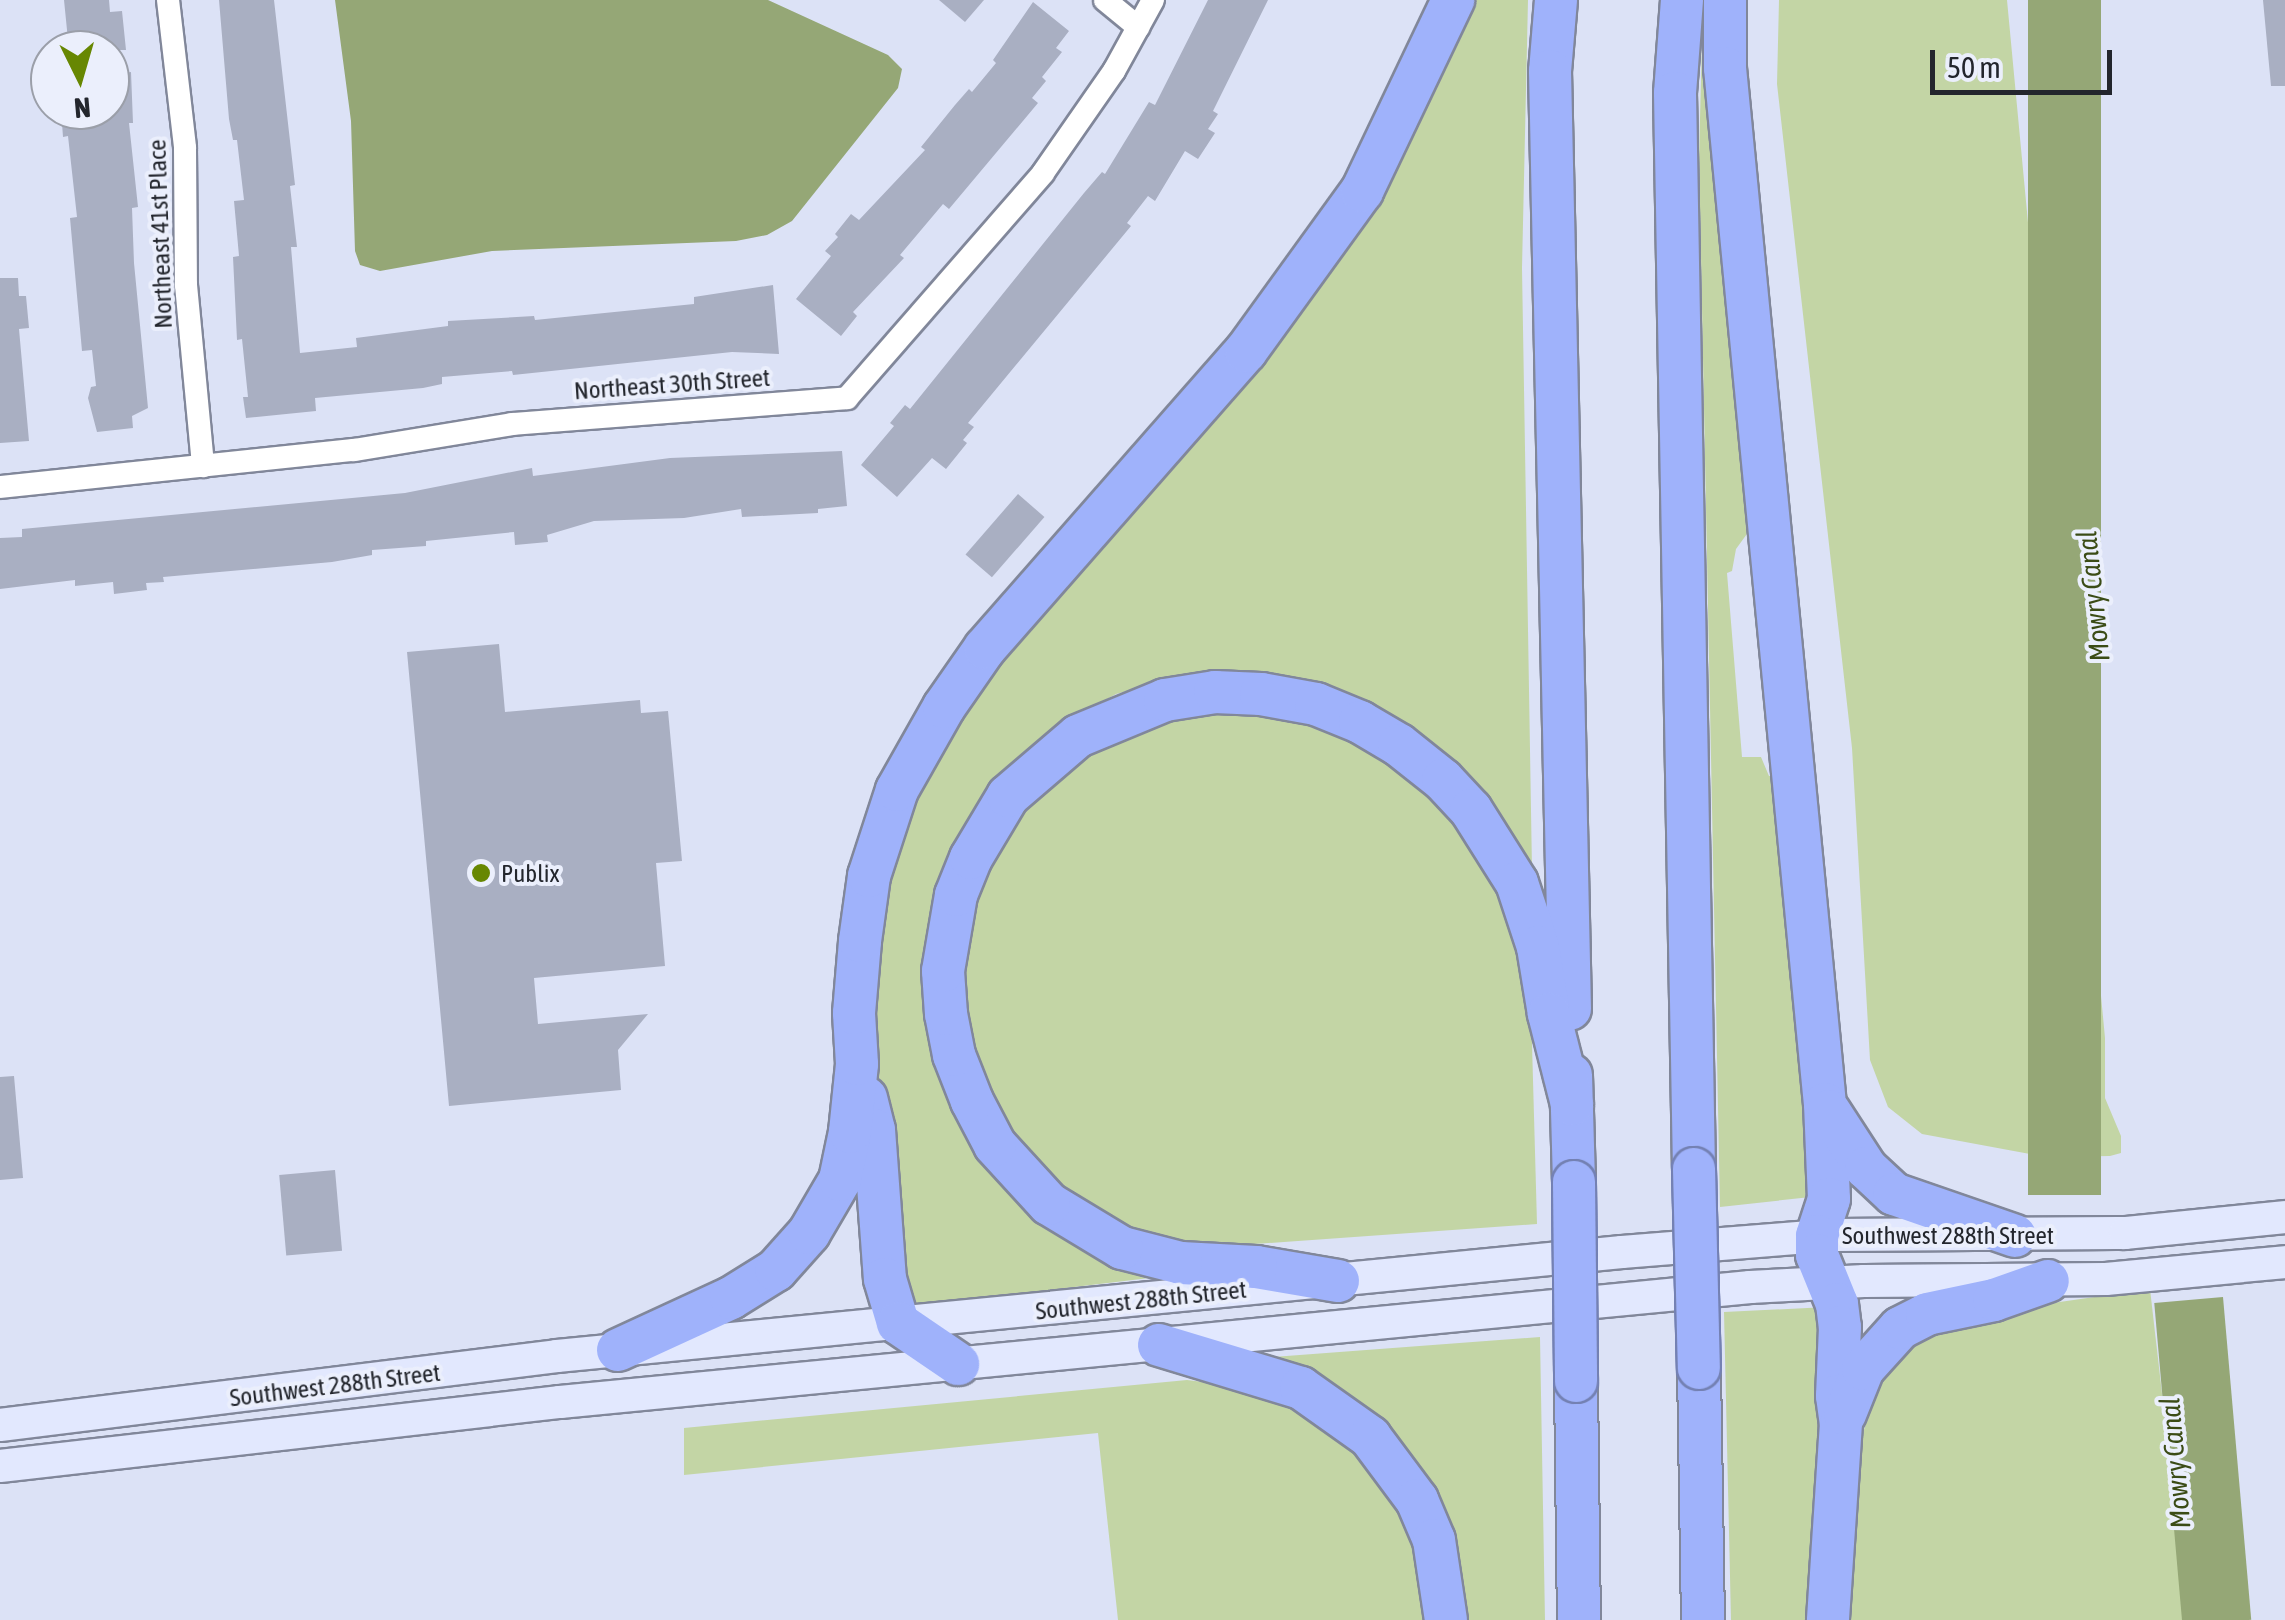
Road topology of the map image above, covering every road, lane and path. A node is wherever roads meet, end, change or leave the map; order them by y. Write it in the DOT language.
graph roads {
  1 [pos="168,0"];
  2 [pos="1106,0"];
  3 [pos="1154,0"];
  4 [pos="1454,0"];
  5 [pos="1556,0"];
  6 [pos="1682,0"];
  7 [pos="1725,0"];
  8 [pos="1138,27"];
  9 [pos="204,466"];
  10 [pos="0,487"];
  11 [pos="857,1064"];
  12 [pos="1572,1104"];
  13 [pos="1825,1104"];
  14 [pos="2285,1217"];
  15 [pos="1817,1236"];
  16 [pos="2015,1236"];
  17 [pos="2285,1262"];
  18 [pos="1338,1281"];
  19 [pos="2048,1281"];
  20 [pos="1826,1282"];
  21 [pos="898,1324"];
  22 [pos="1159,1345"];
  23 [pos="618,1350"];
  24 [pos="958,1364"];
  25 [pos="1841,1424"];
  26 [pos="0,1425"];
  27 [pos="0,1466"];
  28 [pos="1446,1620"];
  29 [pos="1578,1620"];
  30 [pos="1703,1620"];
  31 [pos="1828,1620"];
  1 -- 9 [label="street, Northeast 41st Place"];
  2 -- 8 [label="street"];
  3 -- 8 [label="street, Northeast 30th Street"];
  4 -- 11 [label="highway"];
  5 -- 12 [label="highway"];
  6 -- 30 [label="highway, bridge"];
  7 -- 13 [label="highway"];
  8 -- 9 [label="street, Northeast 30th Street"];
  9 -- 10 [label="street, Northeast 30th Street"];
  11 -- 21 [label="highway"];
  11 -- 23 [label="highway"];
  12 -- 18 [label="highway"];
  12 -- 29 [label="highway, bridge"];
  13 -- 15 [label="highway"];
  13 -- 16 [label="highway"];
  14 -- 16 [label="main road, Southwest 288th Street"];
  15 -- 16 [label="main road, Southwest 288th Street"];
  15 -- 18 [label="main road, Southwest 288th Street"];
  15 -- 20 [label="highway"];
  17 -- 19 [label="main road, Southwest 288th Street"];
  18 -- 21 [label="main road, Southwest 288th Street"];
  19 -- 20 [label="main road, Southwest 288th Street"];
  19 -- 25 [label="highway"];
  20 -- 22 [label="main road, Southwest 288th Street"];
  20 -- 25 [label="highway"];
  21 -- 23 [label="main road, Southwest 288th Street"];
  21 -- 24 [label="highway"];
  22 -- 24 [label="main road, Southwest 288th Street"];
  22 -- 28 [label="highway"];
  23 -- 26 [label="main road, Southwest 288th Street"];
  24 -- 27 [label="main road, Southwest 288th Street"];
  25 -- 31 [label="highway"];
}
